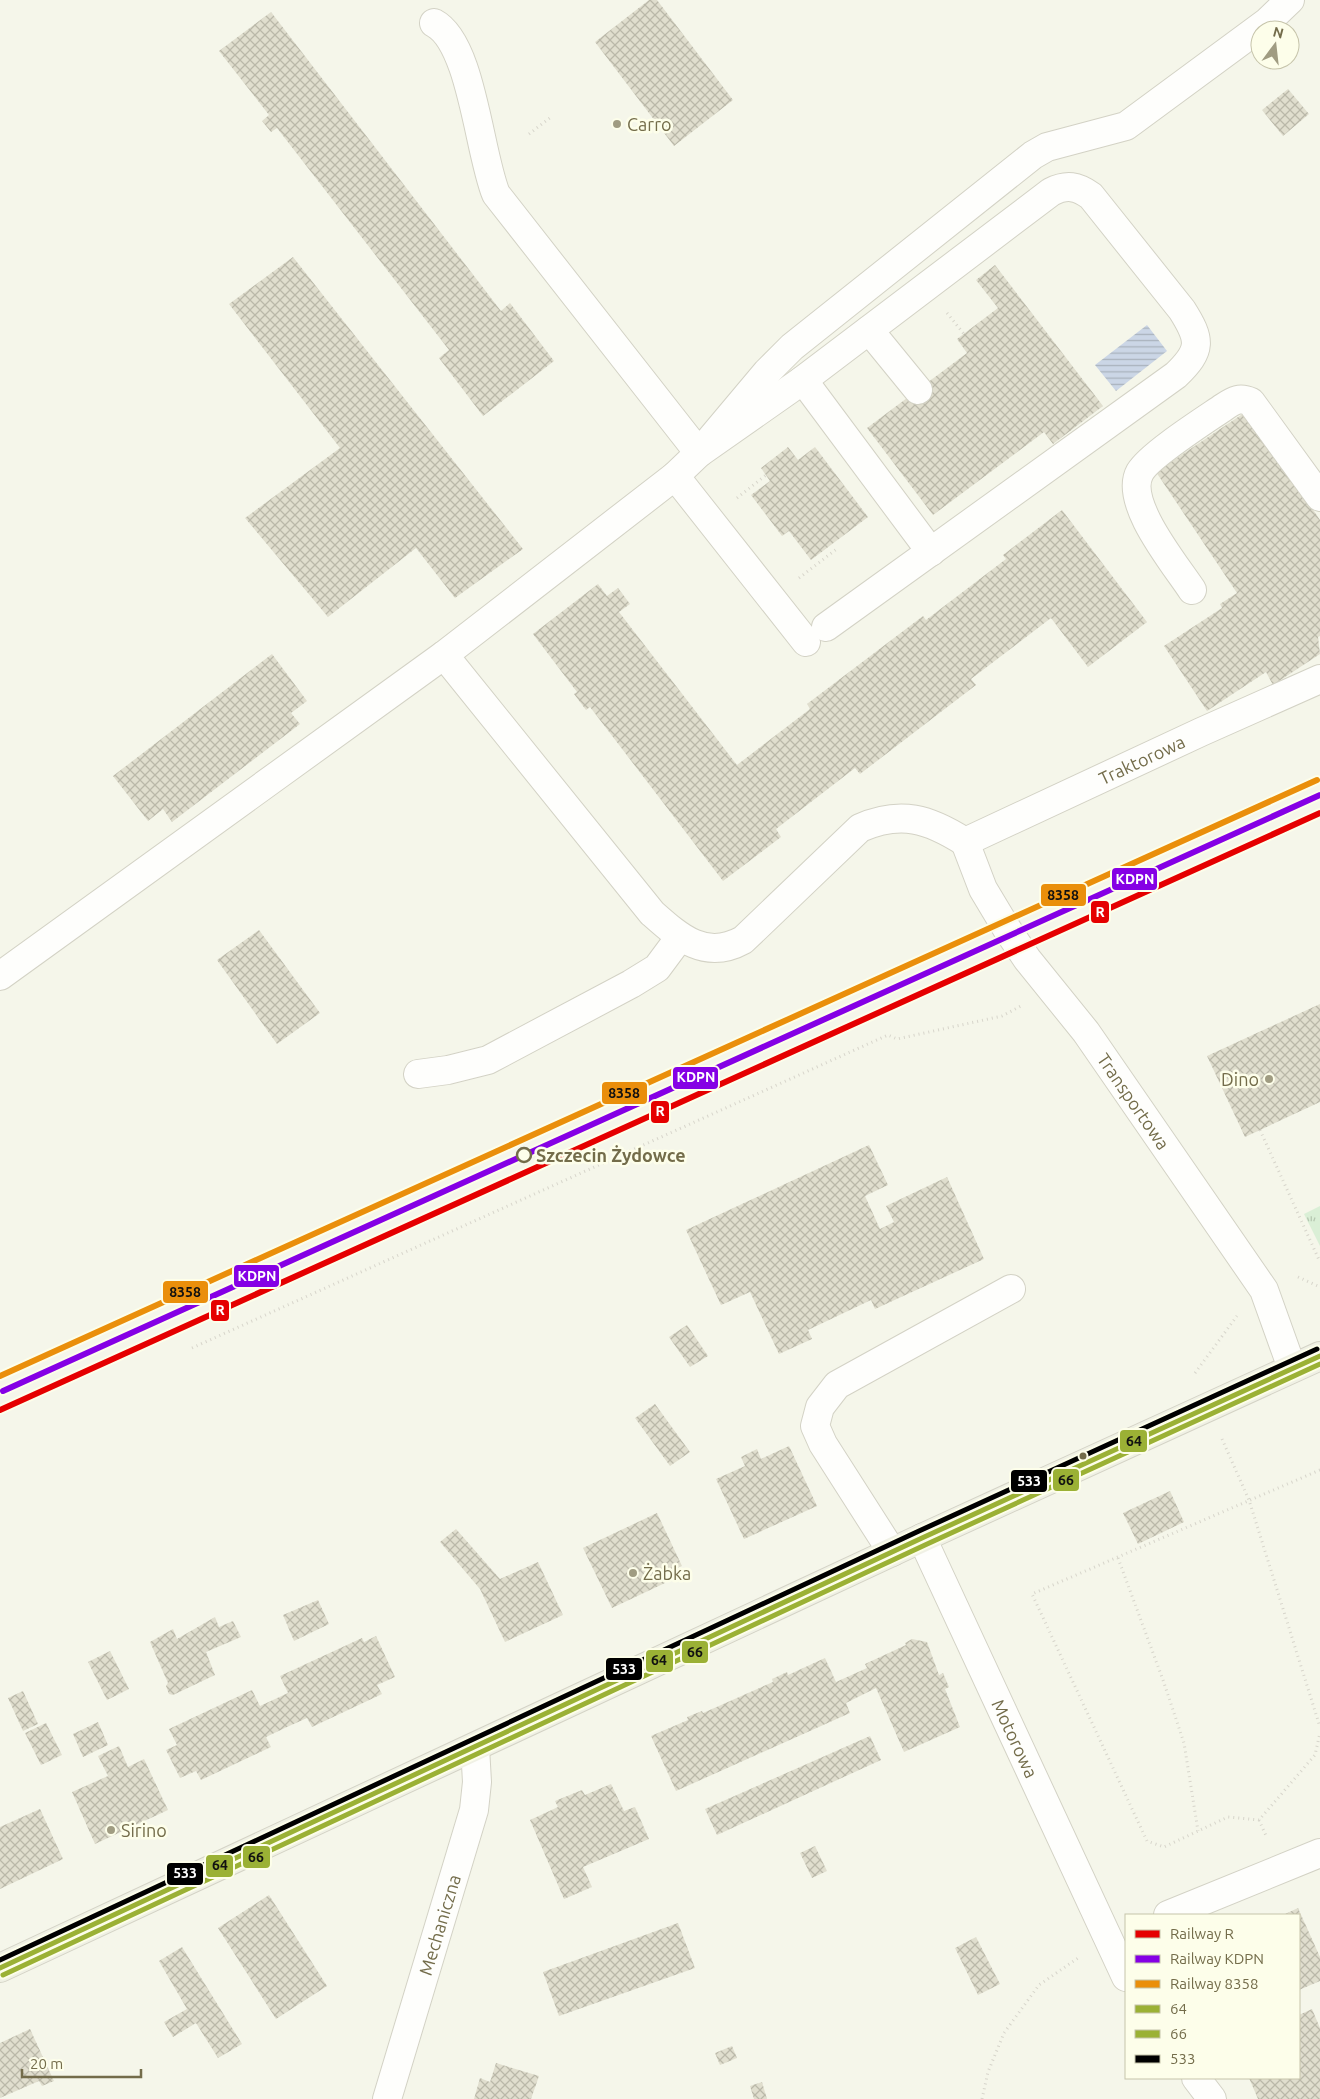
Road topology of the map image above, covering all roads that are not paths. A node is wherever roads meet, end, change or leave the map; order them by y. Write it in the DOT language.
graph roads {
  1 [pos="1290,0"];
  2 [pos="434,23"];
  3 [pos="869,330"];
  4 [pos="803,380"];
  5 [pos="918,390"];
  6 [pos="699,453"];
  7 [pos="675,476"];
  8 [pos="1320,497"];
  9 [pos="931,552"];
  10 [pos="1192,590"];
  11 [pos="444,655"];
  12 [pos="1320,679"];
  13 [pos="965,842"];
  14 [pos="680,937"];
  15 [pos="0,976"];
  16 [pos="418,1074"];
  17 [pos="1011,1289"];
  18 [pos="1320,1356"];
  19 [pos="1292,1368"];
  20 [pos="922,1538"];
  21 [pos="892,1552"];
  22 [pos="475,1747"];
  23 [pos="1320,1853"];
  24 [pos="1170,1914"];
  25 [pos="1117,1936"];
  26 [pos="0,1968"];
  27 [pos="1125,1973"];
  28 [pos="1197,2079"];
  29 [pos="387,2099"];
  30 [pos="1212,2099"];
  1 -- 6 [label="street"];
  2 -- 6 [label="street"];
  3 -- 4 [label="street"];
  3 -- 5 [label="street"];
  3 -- 9 [label="street"];
  4 -- 6 [label="street"];
  4 -- 9 [label="street"];
  6 -- 7 [label="street"];
  7 -- 9 [label="street"];
  7 -- 11 [label="street"];
  8 -- 10 [label="street"];
  11 -- 14 [label="street"];
  11 -- 15 [label="street"];
  12 -- 13 [label="street, Traktorowa"];
  13 -- 14 [label="street"];
  13 -- 19 [label="street, Transportowa"];
  14 -- 16 [label="street"];
  17 -- 21 [label="street"];
  18 -- 19 [label="main road"];
  19 -- 20 [label="main road"];
  20 -- 21 [label="main road"];
  20 -- 25 [label="street, Motorowa"];
  21 -- 22 [label="main road"];
  22 -- 26 [label="main road"];
  22 -- 29 [label="street, Mechaniczna"];
  23 -- 24 [label="street"];
  25 -- 27 [label="street, Motorowa"];
  28 -- 30 [label="street"];
}
